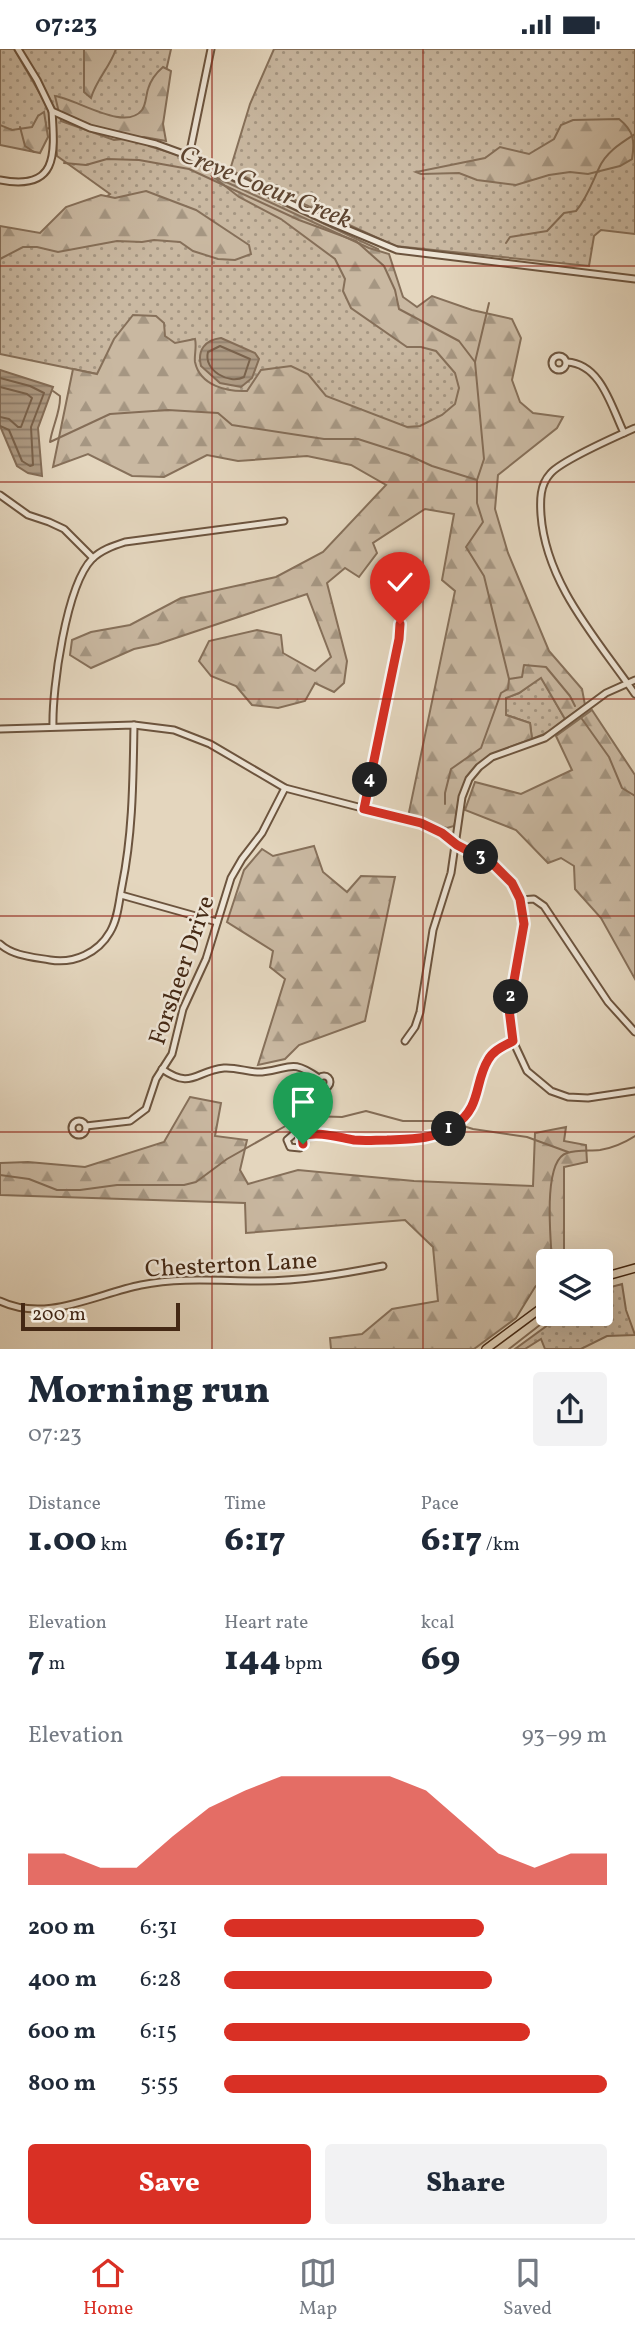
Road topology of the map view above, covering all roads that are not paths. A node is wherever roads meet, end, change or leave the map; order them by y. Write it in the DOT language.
graph roads {
  1 [pos="18,49"];
  2 [pos="211,49"];
  3 [pos="52,111"];
  4 [pos="189,156"];
  5 [pos="0,180"];
  6 [pos="635,279"];
  7 [pos="566,362"];
  8 [pos="635,428"];
  9 [pos="624,433"];
  10 [pos="0,495"];
  11 [pos="284,521"];
  12 [pos="93,558"];
  13 [pos="400,624"];
  14 [pos="635,680"];
  15 [pos="628,684"];
  16 [pos="635,694"];
  17 [pos="134,725"];
  18 [pos="52,726"];
  19 [pos="0,729"];
  20 [pos="285,788"];
  21 [pos="364,809"];
  22 [pos="457,845"];
  23 [pos="121,895"];
  24 [pos="520,899"];
  25 [pos="217,922"];
  26 [pos="0,944"];
  27 [pos="635,1032"];
  28 [pos="405,1041"];
  29 [pos="513,1041"];
  30 [pos="162,1069"];
  31 [pos="319,1078"];
  32 [pos="635,1091"];
  33 [pos="86,1126"];
  34 [pos="302,1136"];
  35 [pos="383,1266"];
  36 [pos="635,1268"];
  37 [pos="613,1274"];
  38 [pos="0,1301"];
  39 [pos="536,1312"];
  40 [pos="486,1349"];
  1 -- 3 [label="street"];
  2 -- 4 [label="street"];
  3 -- 4 [label="street"];
  3 -- 5 [label="street"];
  4 -- 6 [label="street"];
  7 -- 9 [label="street"];
  8 -- 9 [label="street"];
  9 -- 15 [label="street"];
  10 -- 12 [label="street"];
  11 -- 12 [label="street"];
  12 -- 18 [label="street"];
  13 -- 21 [label="street"];
  14 -- 15 [label="street"];
  15 -- 16 [label="street"];
  15 -- 22 [label="street"];
  17 -- 18 [label="street"];
  17 -- 20 [label="street"];
  17 -- 23 [label="street"];
  18 -- 19 [label="street"];
  20 -- 21 [label="street"];
  20 -- 25 [label="street, Forsheer Drive"];
  21 -- 22 [label="street"];
  22 -- 24 [label="street"];
  22 -- 28 [label="street"];
  23 -- 25 [label="street"];
  23 -- 26 [label="street"];
  24 -- 27 [label="street"];
  24 -- 29 [label="street"];
  25 -- 30 [label="street, Forsheer Drive"];
  29 -- 32 [label="street"];
  29 -- 34 [label="street"];
  30 -- 31 [label="street"];
  30 -- 33 [label="street, Forsheer Drive"];
  35 -- 38 [label="street, Chesterton Lane"];
  36 -- 37 [label="main road"];
  39 -- 40 [label="main road"];
}
